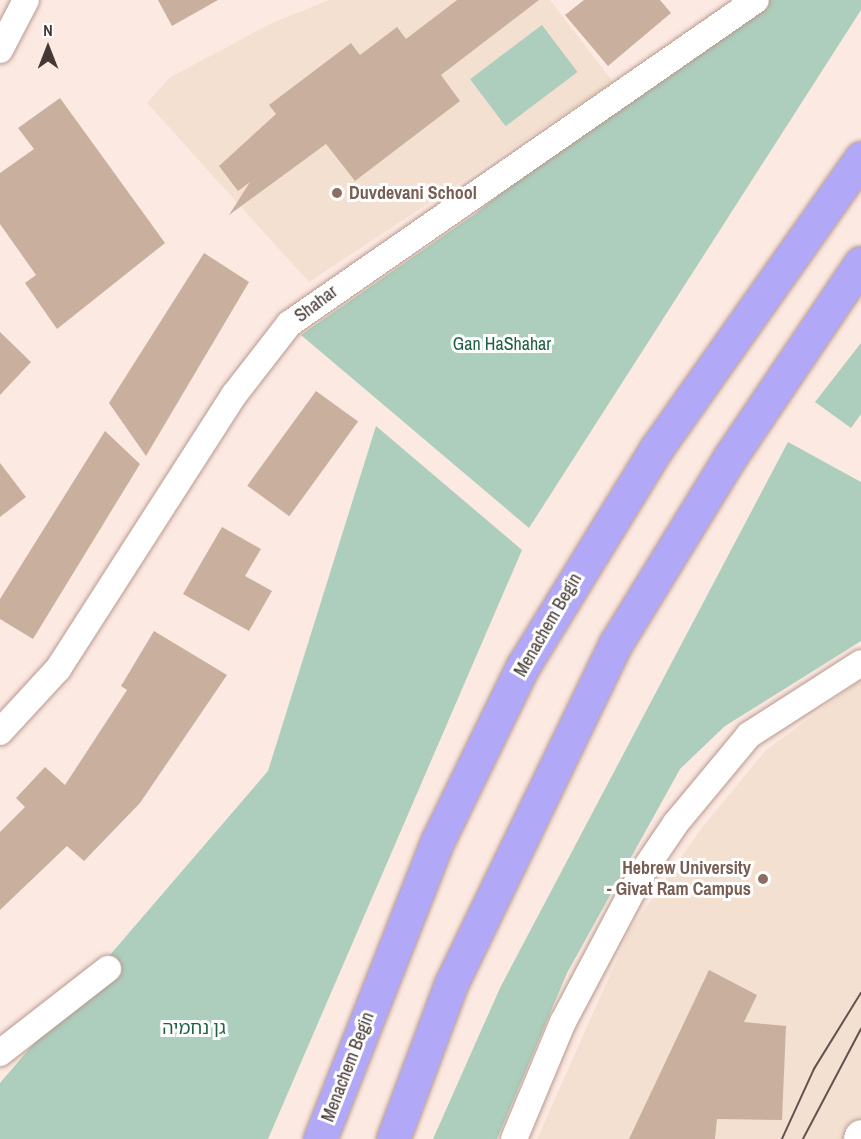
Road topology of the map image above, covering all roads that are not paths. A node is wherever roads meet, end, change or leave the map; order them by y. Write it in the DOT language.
graph roads {
  1 [pos="27,0"];
  2 [pos="756,0"];
  3 [pos="0,50"];
  4 [pos="861,138"];
  5 [pos="861,158"];
  6 [pos="861,263"];
  7 [pos="861,268"];
  8 [pos="837,298"];
  9 [pos="756,304"];
  10 [pos="861,663"];
  11 [pos="0,732"];
  12 [pos="108,969"];
  13 [pos="0,1053"];
  14 [pos="320,1139"];
  15 [pos="393,1139"];
  16 [pos="514,1139"];
  1 -- 3 [label="street"];
  2 -- 11 [label="street, Shahar"];
  4 -- 9 [label="highway"];
  5 -- 9 [label="highway, Menachem Begin"];
  6 -- 8 [label="highway"];
  7 -- 8 [label="highway"];
  8 -- 15 [label="highway"];
  9 -- 14 [label="highway, Menachem Begin"];
  10 -- 16 [label="street"];
  12 -- 13 [label="street"];
}
